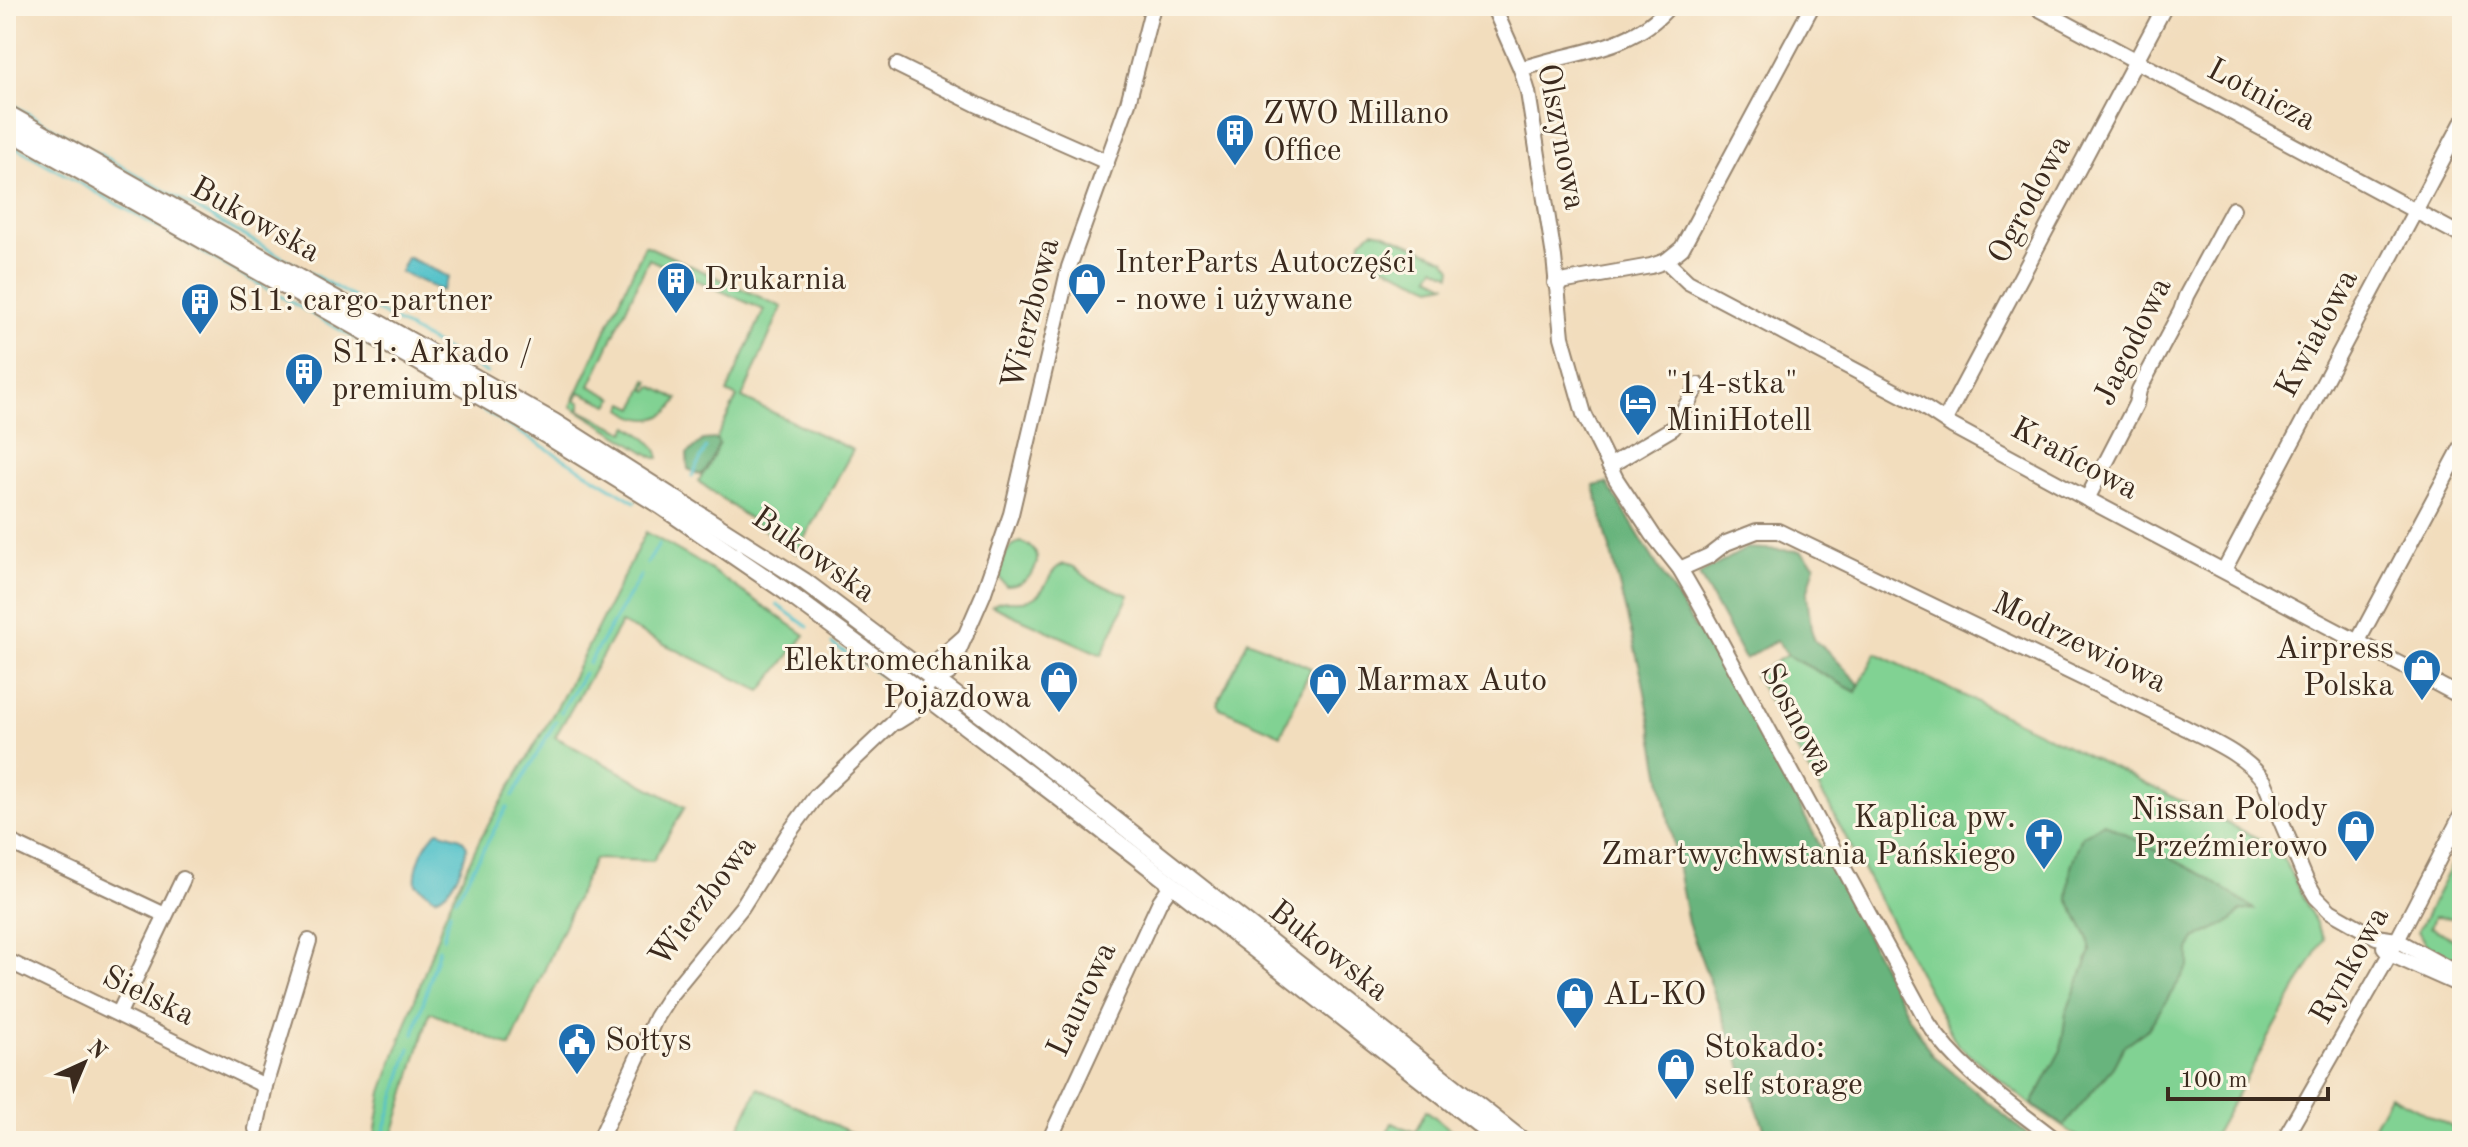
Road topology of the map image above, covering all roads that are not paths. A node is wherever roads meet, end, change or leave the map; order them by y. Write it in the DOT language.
graph roads {
  1 [pos="1153,6"];
  2 [pos="1493,6"];
  3 [pos="1669,6"];
  4 [pos="1812,6"];
  5 [pos="2034,6"];
  6 [pos="2165,6"];
  7 [pos="2137,61"];
  8 [pos="897,65"];
  9 [pos="1521,69"];
  10 [pos="6,113"];
  11 [pos="2462,123"];
  12 [pos="6,129"];
  13 [pos="1107,162"];
  14 [pos="2233,209"];
  15 [pos="2415,211"];
  16 [pos="2462,236"];
  17 [pos="1666,261"];
  18 [pos="1555,283"];
  19 [pos="1698,385"];
  20 [pos="1945,420"];
  21 [pos="2462,446"];
  22 [pos="1609,466"];
  23 [pos="2087,499"];
  24 [pos="1680,569"];
  25 [pos="2224,570"];
  26 [pos="966,635"];
  27 [pos="2358,641"];
  28 [pos="941,657"];
  29 [pos="910,659"];
  30 [pos="934,678"];
  31 [pos="922,693"];
  32 [pos="2462,697"];
  33 [pos="2462,814"];
  34 [pos="6,840"];
  35 [pos="183,879"];
  36 [pos="1172,884"];
  37 [pos="165,915"];
  38 [pos="2376,937"];
  39 [pos="2397,940"];
  40 [pos="309,941"];
  41 [pos="2390,954"];
  42 [pos="6,960"];
  43 [pos="2462,976"];
  44 [pos="2462,986"];
  45 [pos="119,1013"];
  46 [pos="265,1086"];
  47 [pos="256,1129"];
  48 [pos="599,1141"];
  49 [pos="1049,1141"];
  50 [pos="1500,1141"];
  51 [pos="1523,1141"];
  52 [pos="2057,1141"];
  53 [pos="2283,1141"];
  1 -- 13 [label="street, Wierzbowa"];
  2 -- 9 [label="street, Olszynowa"];
  3 -- 9 [label="street"];
  4 -- 17 [label="street"];
  5 -- 7 [label="street, Lotnicza"];
  6 -- 7 [label="street, Ogrodowa"];
  7 -- 15 [label="street, Lotnicza"];
  7 -- 20 [label="street, Ogrodowa"];
  8 -- 13 [label="street"];
  9 -- 18 [label="street, Olszynowa"];
  10 -- 29 [label="main road, Bukowska"];
  11 -- 15 [label="street, Kwiatowa"];
  12 -- 31 [label="main road, Bukowska"];
  13 -- 26 [label="street, Wierzbowa"];
  14 -- 23 [label="street, Jagodowa"];
  15 -- 16 [label="street, Lotnicza"];
  15 -- 25 [label="street, Kwiatowa"];
  17 -- 18 [label="street"];
  17 -- 20 [label="street, Krańcowa"];
  18 -- 22 [label="street, Sosnowa"];
  19 -- 22 [label="street"];
  20 -- 23 [label="street, Krańcowa"];
  21 -- 27 [label="street"];
  22 -- 24 [label="street, Sosnowa"];
  23 -- 25 [label="street, Krańcowa"];
  24 -- 38 [label="street, Modrzewiowa"];
  24 -- 52 [label="street, Sosnowa"];
  25 -- 27 [label="street, Krańcowa"];
  26 -- 28 [label="street, Wierzbowa"];
  26 -- 30 [label="street, Wierzbowa"];
  27 -- 32 [label="street, Krańcowa"];
  28 -- 29 [label="street"];
  28 -- 30 [label="street, Wierzbowa"];
  29 -- 30 [label="main road, Bukowska"];
  30 -- 31 [label="street, Wierzbowa"];
  30 -- 51 [label="main road, Bukowska"];
  31 -- 36 [label="main road, Bukowska"];
  31 -- 48 [label="street, Wierzbowa"];
  33 -- 39 [label="street, Rynkowa"];
  34 -- 37 [label="street"];
  35 -- 37 [label="street"];
  36 -- 49 [label="street, Laurowa"];
  36 -- 50 [label="main road, Bukowska"];
  37 -- 45 [label="street"];
  38 -- 39 [label="street, Modrzewiowa"];
  38 -- 41 [label="street, Modrzewiowa"];
  39 -- 41 [label="street, Rynkowa"];
  39 -- 43 [label="street"];
  40 -- 46 [label="street"];
  41 -- 44 [label="street"];
  41 -- 53 [label="street, Rynkowa"];
  42 -- 45 [label="street, Sielska"];
  45 -- 46 [label="street, Sielska"];
  46 -- 47 [label="street"];
}
